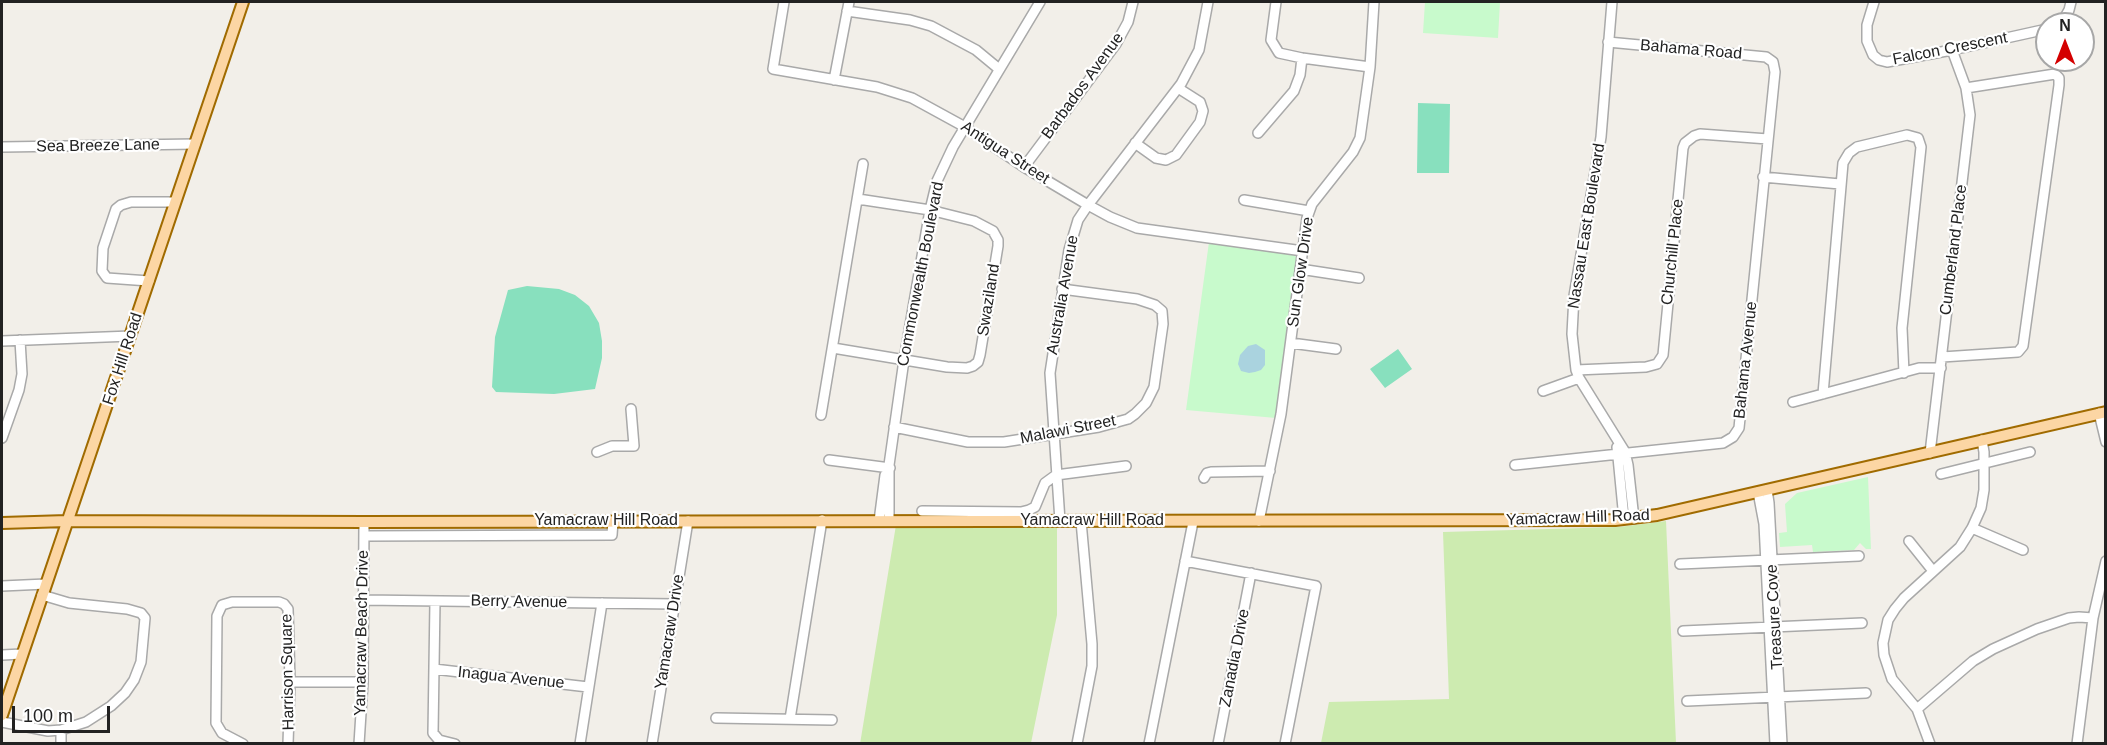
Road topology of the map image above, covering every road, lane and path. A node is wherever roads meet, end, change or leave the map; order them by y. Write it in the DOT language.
graph roads {
  1 [pos="243,2"];
  2 [pos="784,2"];
  3 [pos="1040,2"];
  4 [pos="1133,2"];
  5 [pos="1208,2"];
  6 [pos="1276,2"];
  7 [pos="1374,2"];
  8 [pos="1612,2"];
  9 [pos="1874,2"];
  10 [pos="848,6"];
  11 [pos="2035,32"];
  12 [pos="1608,42"];
  13 [pos="1952,50"];
  14 [pos="1302,58"];
  15 [pos="1773,62"];
  16 [pos="1370,67"];
  17 [pos="999,69"];
  18 [pos="834,80"];
  19 [pos="1178,88"];
  20 [pos="1966,88"];
  21 [pos="965,127"];
  22 [pos="1258,133"];
  23 [pos="1768,139"];
  24 [pos="1135,143"];
  25 [pos="195,144"];
  26 [pos="2,147"];
  27 [pos="863,164"];
  28 [pos="1024,167"];
  29 [pos="1763,177"];
  30 [pos="1840,184"];
  31 [pos="858,199"];
  32 [pos="1244,200"];
  33 [pos="175,202"];
  34 [pos="1088,205"];
  35 [pos="930,210"];
  36 [pos="1309,211"];
  37 [pos="1303,252"];
  38 [pos="1300,268"];
  39 [pos="1359,278"];
  40 [pos="149,281"];
  41 [pos="1062,289"];
  42 [pos="131,336"];
  43 [pos="20,340"];
  44 [pos="2,341"];
  45 [pos="1291,343"];
  46 [pos="833,348"];
  47 [pos="1336,349"];
  48 [pos="1942,357"];
  49 [pos="904,360"];
  50 [pos="1941,368"];
  51 [pos="1904,373"];
  52 [pos="1577,374"];
  53 [pos="1543,391"];
  54 [pos="1823,394"];
  55 [pos="1793,402"];
  56 [pos="631,409"];
  57 [pos="2102,412"];
  58 [pos="820,415"];
  59 [pos="894,427"];
  60 [pos="1053,435"];
  61 [pos="2,438"];
  62 [pos="1982,441"];
  63 [pos="2106,442"];
  64 [pos="597,452"];
  65 [pos="2030,452"];
  66 [pos="1621,453"];
  67 [pos="1930,453"];
  68 [pos="829,460"];
  69 [pos="1985,463"];
  70 [pos="1515,465"];
  71 [pos="1126,466"];
  72 [pos="888,467"];
  73 [pos="1270,471"];
  74 [pos="1941,474"];
  75 [pos="1056,475"];
  76 [pos="1204,478"];
  77 [pos="1762,491"];
  78 [pos="77,493"];
  79 [pos="922,511"];
  80 [pos="1629,519"];
  81 [pos="822,520"];
  82 [pos="67,521"];
  83 [pos="100,521"];
  84 [pos="613,521"];
  85 [pos="688,521"];
  86 [pos="884,521"];
  87 [pos="1060,521"];
  88 [pos="1081,521"];
  89 [pos="1259,521"];
  90 [pos="44,522"];
  91 [pos="364,522"];
  92 [pos="513,522"];
  93 [pos="1192,522"];
  94 [pos="2,523"];
  95 [pos="1972,528"];
  96 [pos="363,536"];
  97 [pos="513,536"];
  98 [pos="1909,541"];
  99 [pos="60,544"];
  100 [pos="2023,550"];
  101 [pos="1859,556"];
  102 [pos="1769,560"];
  103 [pos="1185,561"];
  104 [pos="2106,561"];
  105 [pos="1680,564"];
  106 [pos="1934,571"];
  107 [pos="1251,573"];
  108 [pos="2,586"];
  109 [pos="44,589"];
  110 [pos="363,600"];
  111 [pos="435,601"];
  112 [pos="602,603"];
  113 [pos="675,604"];
  114 [pos="2093,618"];
  115 [pos="1862,623"];
  116 [pos="1773,627"];
  117 [pos="1683,631"];
  118 [pos="22,654"];
  119 [pos="2,655"];
  120 [pos="434,669"];
  121 [pos="290,682"];
  122 [pos="363,682"];
  123 [pos="588,687"];
  124 [pos="1866,693"];
  125 [pos="1776,697"];
  126 [pos="1687,701"];
  127 [pos="1917,709"];
  128 [pos="2,714"];
  129 [pos="716,718"];
  130 [pos="790,719"];
  131 [pos="832,720"];
  132 [pos="2,722"];
  133 [pos="61,730"];
  134 [pos="62,744"];
  135 [pos="243,744"];
  136 [pos="288,744"];
  137 [pos="359,744"];
  138 [pos="455,744"];
  139 [pos="580,744"];
  140 [pos="652,744"];
  141 [pos="1077,744"];
  142 [pos="1149,744"];
  143 [pos="1218,744"];
  144 [pos="1286,744"];
  145 [pos="1775,744"];
  146 [pos="1782,744"];
  147 [pos="1930,744"];
  148 [pos="2077,744"];
  1 -- 25 [label="main road, Fox Hill Road"];
  2 -- 18 [label="street, Antigua Street"];
  3 -- 17 [label="street, Commonwealth Boulevard"];
  4 -- 28 [label="street, Barbados Avenue"];
  5 -- 19 [label="street, Australia Avenue"];
  6 -- 14 [label="street"];
  7 -- 16 [label="street, Sun Glow Drive"];
  8 -- 12 [label="street, Nassau East Boulevard"];
  9 -- 13 [label="street, Falcon Crescent"];
  10 -- 17 [label="street"];
  10 -- 18 [label="street"];
  11 -- 13 [label="street, Falcon Crescent"];
  12 -- 15 [label="street, Bahama Road"];
  12 -- 52 [label="street, Nassau East Boulevard"];
  13 -- 20 [label="street, Cumberland Place"];
  14 -- 16 [label="street"];
  14 -- 22 [label="street"];
  15 -- 23 [label="street, Bahama Avenue"];
  16 -- 36 [label="street, Sun Glow Drive"];
  17 -- 21 [label="street, Commonwealth Boulevard"];
  18 -- 21 [label="street, Antigua Street"];
  19 -- 24 [label="street, Australia Avenue"];
  19 -- 24 [label="street"];
  20 -- 48 [label="street, Cumberland Place"];
  20 -- 48 [label="street"];
  21 -- 28 [label="street, Antigua Street"];
  21 -- 35 [label="street, Commonwealth Boulevard"];
  23 -- 29 [label="street, Bahama Avenue"];
  23 -- 52 [label="street, Churchill Place"];
  24 -- 34 [label="street, Australia Avenue"];
  25 -- 26 [label="street, Sea Breeze Lane"];
  25 -- 33 [label="main road, Fox Hill Road"];
  27 -- 31 [label="street"];
  28 -- 34 [label="street, Antigua Street"];
  29 -- 30 [label="street"];
  29 -- 66 [label="street, Bahama Avenue"];
  30 -- 51 [label="street"];
  30 -- 54 [label="street"];
  31 -- 35 [label="street, Swaziland"];
  31 -- 46 [label="street"];
  32 -- 36 [label="street"];
  33 -- 40 [label="main road, Fox Hill Road"];
  33 -- 40 [label="street"];
  34 -- 37 [label="street, Antigua Street"];
  34 -- 41 [label="street, Australia Avenue"];
  35 -- 49 [label="street, Commonwealth Boulevard"];
  35 -- 49 [label="street, Swaziland"];
  36 -- 37 [label="street, Sun Glow Drive"];
  37 -- 38 [label="street, Sun Glow Drive"];
  38 -- 39 [label="street"];
  38 -- 45 [label="street, Sun Glow Drive"];
  40 -- 42 [label="main road, Fox Hill Road"];
  41 -- 60 [label="street, Australia Avenue"];
  41 -- 60 [label="street, Malawi Street"];
  42 -- 43 [label="street"];
  42 -- 78 [label="main road, Fox Hill Road"];
  43 -- 44 [label="street"];
  43 -- 61 [label="street"];
  45 -- 47 [label="street"];
  45 -- 73 [label="street, Sun Glow Drive"];
  46 -- 49 [label="street, Swaziland"];
  46 -- 58 [label="street"];
  48 -- 50 [label="street, Cumberland Place"];
  49 -- 59 [label="street, Commonwealth Boulevard"];
  50 -- 51 [label="street"];
  50 -- 67 [label="street, Cumberland Place"];
  51 -- 54 [label="street"];
  52 -- 53 [label="street, Churchill Place"];
  52 -- 66 [label="street, Nassau East Boulevard"];
  54 -- 55 [label="street"];
  56 -- 64 [label="street"];
  57 -- 62 [label="main road, Yamacraw Hill Road"];
  57 -- 63 [label="street"];
  59 -- 60 [label="street, Malawi Street"];
  59 -- 72 [label="street, Commonwealth Boulevard"];
  60 -- 75 [label="street, Australia Avenue"];
  62 -- 67 [label="main road, Yamacraw Hill Road"];
  62 -- 69 [label="street"];
  65 -- 69 [label="street"];
  66 -- 70 [label="street, Bahama Avenue"];
  66 -- 80 [label="street, Nassau East Boulevard"];
  67 -- 77 [label="main road, Yamacraw Hill Road"];
  68 -- 72 [label="street"];
  69 -- 74 [label="street"];
  69 -- 95 [label="street"];
  71 -- 75 [label="street"];
  72 -- 86 [label="street, Commonwealth Boulevard"];
  73 -- 76 [label="street"];
  73 -- 89 [label="street, Sun Glow Drive"];
  75 -- 79 [label="street"];
  75 -- 87 [label="street, Australia Avenue"];
  77 -- 80 [label="main road, Yamacraw Hill Road"];
  77 -- 102 [label="street, Treasure Cove"];
  78 -- 82 [label="main road, Fox Hill Road"];
  78 -- 83 [label="main road"];
  80 -- 89 [label="main road, Yamacraw Hill Road"];
  81 -- 85 [label="main road, Yamacraw Hill Road"];
  81 -- 86 [label="main road, Yamacraw Hill Road"];
  81 -- 130 [label="street"];
  82 -- 83 [label="main road, Yamacraw Hill Road"];
  82 -- 90 [label="main road, Yamacraw Hill Road"];
  82 -- 99 [label="main road, Fox Hill Road"];
  83 -- 91 [label="main road, Yamacraw Hill Road"];
  84 -- 85 [label="main road, Yamacraw Hill Road"];
  84 -- 92 [label="main road, Yamacraw Hill Road"];
  84 -- 97 [label="street"];
  85 -- 113 [label="street, Yamacraw Drive"];
  86 -- 87 [label="main road, Yamacraw Hill Road"];
  87 -- 88 [label="main road, Yamacraw Hill Road"];
  88 -- 93 [label="main road, Yamacraw Hill Road"];
  88 -- 141 [label="street"];
  89 -- 93 [label="main road, Yamacraw Hill Road"];
  90 -- 94 [label="main road, Yamacraw Hill Road"];
  90 -- 99 [label="main road"];
  91 -- 92 [label="main road, Yamacraw Hill Road"];
  91 -- 96 [label="street, Yamacraw Beach Drive"];
  92 -- 97 [label="street"];
  93 -- 103 [label="street"];
  95 -- 100 [label="street"];
  95 -- 106 [label="street"];
  96 -- 97 [label="street"];
  96 -- 110 [label="street, Yamacraw Beach Drive"];
  98 -- 106 [label="street"];
  99 -- 109 [label="main road, Fox Hill Road"];
  101 -- 102 [label="street"];
  102 -- 105 [label="street"];
  102 -- 116 [label="street, Treasure Cove"];
  103 -- 107 [label="street"];
  103 -- 142 [label="street"];
  104 -- 114 [label="street"];
  106 -- 127 [label="street"];
  107 -- 143 [label="street, Zanadia Drive"];
  107 -- 144 [label="street"];
  108 -- 109 [label="street"];
  109 -- 118 [label="main road, Fox Hill Road"];
  109 -- 133 [label="street"];
  110 -- 111 [label="street, Berry Avenue"];
  110 -- 122 [label="street, Yamacraw Beach Drive"];
  111 -- 112 [label="street, Berry Avenue"];
  111 -- 120 [label="street"];
  112 -- 113 [label="street, Berry Avenue"];
  112 -- 123 [label="street"];
  113 -- 140 [label="street, Yamacraw Drive"];
  114 -- 127 [label="street"];
  114 -- 148 [label="street"];
  115 -- 116 [label="street"];
  116 -- 117 [label="street"];
  116 -- 125 [label="street, Treasure Cove"];
  118 -- 119 [label="street"];
  118 -- 128 [label="main road, Fox Hill Road"];
  120 -- 123 [label="street, Inagua Avenue"];
  120 -- 138 [label="street"];
  121 -- 122 [label="street"];
  121 -- 135 [label="street, Harrison Square"];
  121 -- 136 [label="street, Harrison Square"];
  122 -- 137 [label="street, Yamacraw Beach Drive"];
  123 -- 139 [label="street"];
  124 -- 125 [label="street"];
  125 -- 126 [label="street"];
  125 -- 145 [label="street, Treasure Cove"];
  125 -- 146 [label="street, Treasure Cove"];
  127 -- 147 [label="street"];
  129 -- 130 [label="street"];
  130 -- 131 [label="street"];
  132 -- 133 [label="street"];
  133 -- 134 [label="street"];
}
